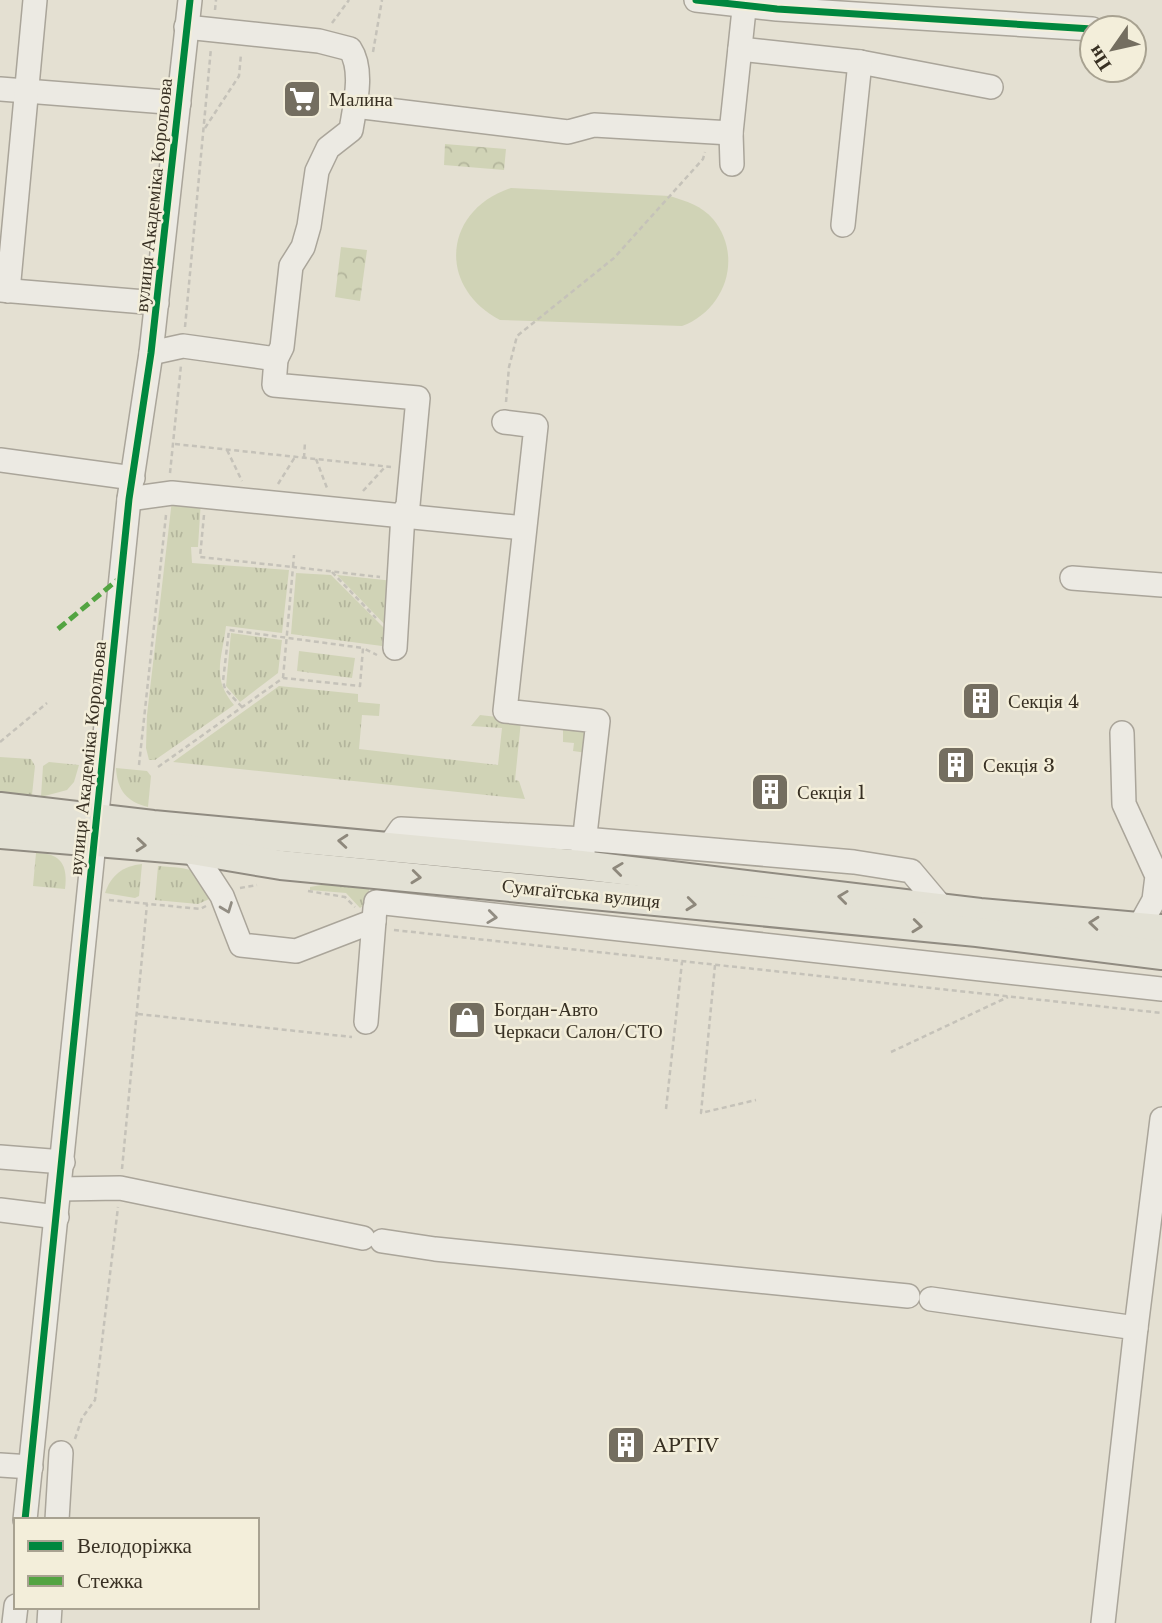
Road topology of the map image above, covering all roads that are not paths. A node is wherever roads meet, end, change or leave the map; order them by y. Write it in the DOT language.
graph roads {
  1 [pos="35,0"];
  2 [pos="190,0"];
  3 [pos="696,0"];
  4 [pos="745,3"];
  5 [pos="186,27"];
  6 [pos="1078,28"];
  7 [pos="740,49"];
  8 [pos="860,62"];
  9 [pos="990,87"];
  10 [pos="0,89"];
  11 [pos="27,91"];
  12 [pos="179,103"];
  13 [pos="355,106"];
  14 [pos="843,225"];
  15 [pos="4,290"];
  16 [pos="157,303"];
  17 [pos="151,353"];
  18 [pos="276,359"];
  19 [pos="504,422"];
  20 [pos="0,460"];
  21 [pos="131,488"];
  22 [pos="403,514"];
  23 [pos="524,528"];
  24 [pos="1072,578"];
  25 [pos="1162,585"];
  26 [pos="392,648"];
  27 [pos="1122,733"];
  28 [pos="0,807"];
  29 [pos="96,830"];
  30 [pos="0,834"];
  31 [pos="192,850"];
  32 [pos="582,852"];
  33 [pos="379,874"];
  34 [pos="549,890"];
  35 [pos="1158,901"];
  36 [pos="375,912"];
  37 [pos="547,923"];
  38 [pos="1150,928"];
  39 [pos="1041,929"];
  40 [pos="1162,955"];
  41 [pos="1162,989"];
  42 [pos="366,1022"];
  43 [pos="1162,1119"];
  44 [pos="0,1157"];
  45 [pos="63,1162"];
  46 [pos="60,1189"];
  47 [pos="0,1210"];
  48 [pos="57,1217"];
  49 [pos="908,1296"];
  50 [pos="931,1299"];
  51 [pos="1136,1328"];
  52 [pos="61,1453"];
  53 [pos="0,1465"];
  54 [pos="30,1466"];
  55 [pos="25,1518"];
  56 [pos="57,1518"];
  57 [pos="1103,1623"];
  1 -- 11 [label="street"];
  2 -- 5 [label="street, вулиця Академіка Корольова"];
  3 -- 4 [label="street"];
  4 -- 6 [label="street"];
  4 -- 7 [label="street"];
  5 -- 12 [label="street, вулиця Академіка Корольова"];
  5 -- 13 [label="street"];
  7 -- 8 [label="street"];
  7 -- 13 [label="street"];
  8 -- 9 [label="street"];
  8 -- 14 [label="street"];
  10 -- 11 [label="street"];
  11 -- 12 [label="street"];
  11 -- 15 [label="street"];
  12 -- 16 [label="street, вулиця Академіка Корольова"];
  13 -- 18 [label="street"];
  15 -- 16 [label="street"];
  16 -- 17 [label="street, вулиця Академіка Корольова"];
  17 -- 18 [label="street"];
  17 -- 21 [label="street, вулиця Академіка Корольова"];
  18 -- 22 [label="street"];
  19 -- 23 [label="street"];
  20 -- 21 [label="street"];
  21 -- 22 [label="street"];
  21 -- 29 [label="street, вулиця Академіка Корольова"];
  22 -- 23 [label="street"];
  22 -- 26 [label="street"];
  23 -- 32 [label="street"];
  24 -- 25 [label="street"];
  27 -- 35 [label="street"];
  28 -- 29 [label="main road, Сумгаїтська вулиця"];
  29 -- 30 [label="main road, Сумгаїтська вулиця"];
  29 -- 31 [label="main road, Сумгаїтська вулиця, one-way"];
  32 -- 29 [label="main road, Сумгаїтська вулиця, one-way"];
  29 -- 45 [label="street, вулиця Академіка Корольова"];
  31 -- 33 [label="main road, Сумгаїтська вулиця"];
  31 -- 36 [label="street, one-way"];
  32 -- 39 [label="main road, Сумгаїтська вулиця"];
  33 -- 34 [label="main road, Сумгаїтська вулиця, one-way"];
  33 -- 36 [label="street"];
  34 -- 37 [label="street"];
  34 -- 39 [label="main road, Сумгаїтська вулиця, one-way"];
  35 -- 38 [label="street"];
  36 -- 37 [label="street, one-way"];
  36 -- 42 [label="street"];
  37 -- 41 [label="street"];
  38 -- 39 [label="main road, Сумгаїтська вулиця, one-way"];
  39 -- 40 [label="main road, Сумгаїтська вулиця"];
  43 -- 51 [label="street"];
  44 -- 45 [label="street"];
  45 -- 46 [label="street, вулиця Академіка Корольова"];
  46 -- 48 [label="street, вулиця Академіка Корольова"];
  46 -- 49 [label="street"];
  47 -- 48 [label="street"];
  48 -- 54 [label="street, вулиця Академіка Корольова"];
  50 -- 51 [label="street"];
  51 -- 57 [label="street"];
  52 -- 56 [label="street"];
  53 -- 54 [label="street"];
  54 -- 55 [label="street, вулиця Академіка Корольова"];
}
